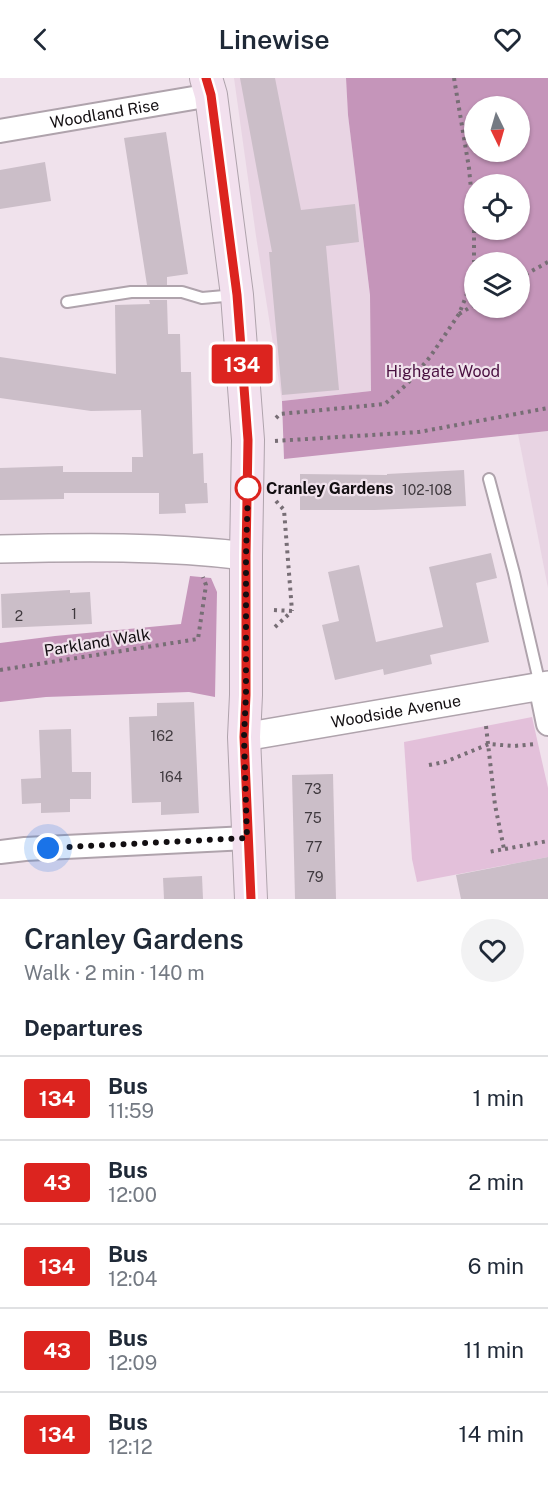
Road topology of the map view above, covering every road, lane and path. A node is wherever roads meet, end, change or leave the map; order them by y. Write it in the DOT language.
graph roads {
  1 [pos="454,78"];
  2 [pos="209,86"];
  3 [pos="0,131"];
  4 [pos="470,174"];
  5 [pos="548,262"];
  6 [pos="530,272"];
  7 [pos="237,295"];
  8 [pos="67,302"];
  9 [pos="464,302"];
  10 [pos="464,311"];
  11 [pos="459,314"];
  12 [pos="548,408"];
  13 [pos="259,423"];
  14 [pos="274,441"];
  15 [pos="273,452"];
  16 [pos="489,479"];
  17 [pos="273,496"];
  18 [pos="0,549"];
  19 [pos="246,556"];
  20 [pos="206,585"];
  21 [pos="271,630"];
  22 [pos="0,670"];
  23 [pos="544,685"];
  24 [pos="548,723"];
  25 [pos="486,726"];
  26 [pos="244,737"];
  27 [pos="489,744"];
  28 [pos="537,744"];
  29 [pos="429,765"];
  30 [pos="247,838"];
  31 [pos="548,841"];
  32 [pos="504,849"];
  33 [pos="0,852"];
  34 [pos="489,852"];
  35 [pos="250,899"];
  1 -- 4 [label="path"];
  2 -- 3 [label="street, Woodland Rise"];
  2 -- 7 [label="main road"];
  5 -- 6 [label="path"];
  7 -- 8 [label="lane"];
  7 -- 13 [label="main road"];
  9 -- 11 [label="path"];
  10 -- 11 [label="path"];
  11 -- 13 [label="path"];
  12 -- 14 [label="path"];
  13 -- 14 [label="path"];
  13 -- 19 [label="main road"];
  14 -- 15 [label="path"];
  16 -- 23 [label="lane"];
  17 -- 21 [label="path"];
  18 -- 19 [label="street"];
  19 -- 26 [label="main road"];
  20 -- 22 [label="path, Parkland Walk"];
  23 -- 24 [label="street"];
  23 -- 26 [label="street, Woodside Avenue"];
  25 -- 27 [label="path"];
  26 -- 30 [label="main road"];
  27 -- 28 [label="path"];
  27 -- 29 [label="path"];
  27 -- 32 [label="path"];
  30 -- 33 [label="street"];
  30 -- 35 [label="main road"];
  31 -- 32 [label="path"];
  32 -- 34 [label="path"];
}
